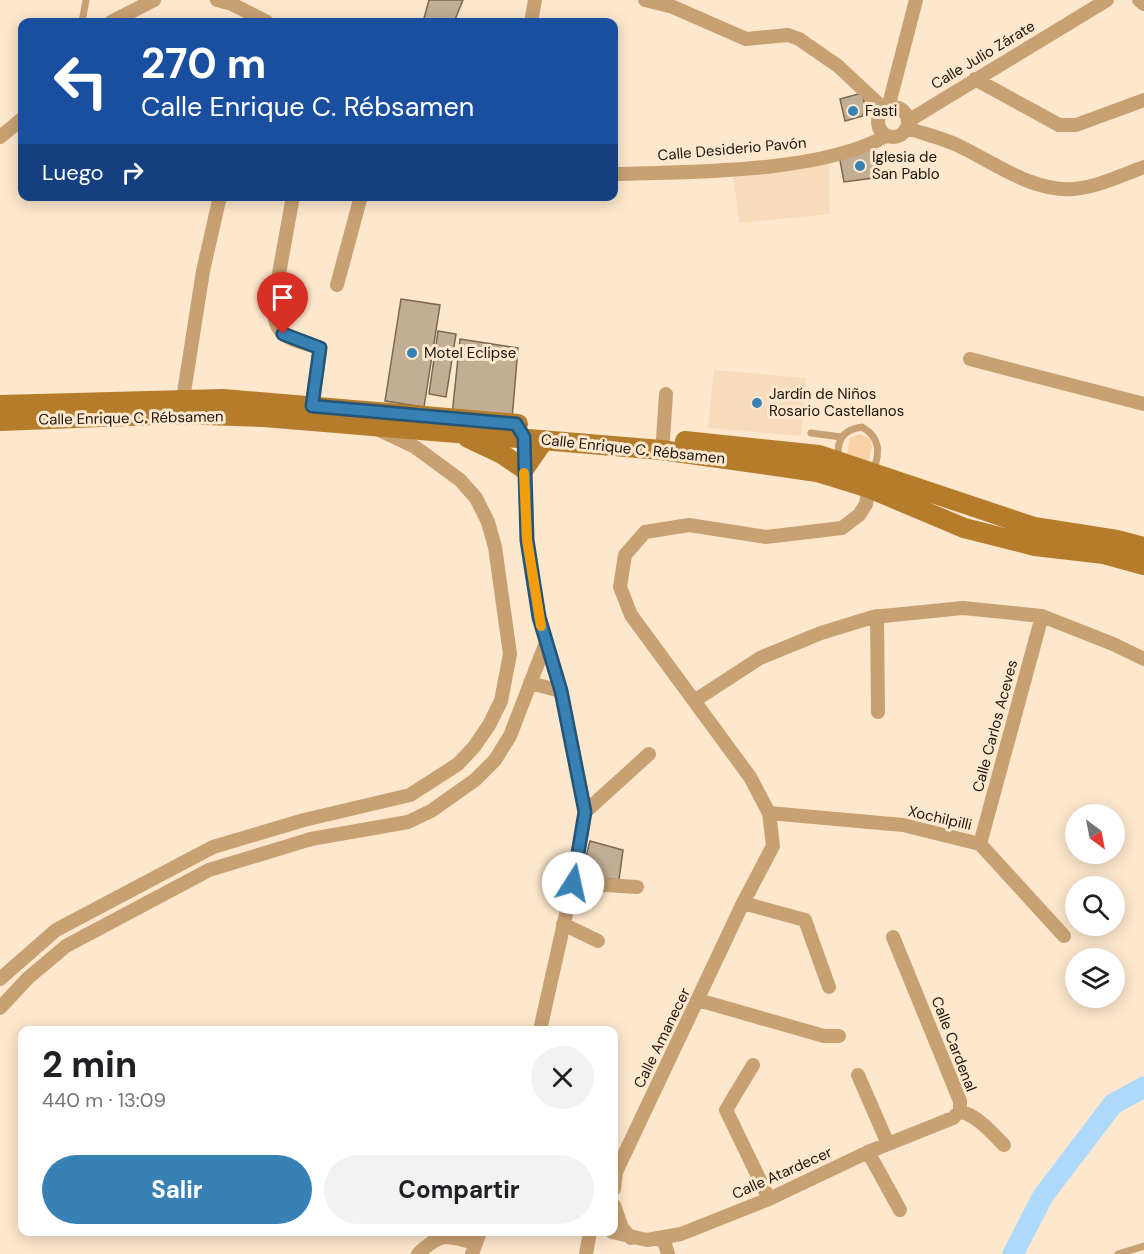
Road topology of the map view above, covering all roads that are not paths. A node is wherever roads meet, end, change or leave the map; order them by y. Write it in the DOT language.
graph roads {
  1 [pos="86,0"];
  2 [pos="154,0"];
  3 [pos="217,0"];
  4 [pos="536,0"];
  5 [pos="645,0"];
  6 [pos="916,0"];
  7 [pos="1107,0"];
  8 [pos="1139,0"];
  9 [pos="1144,4"];
  10 [pos="83,18"];
  11 [pos="119,18"];
  12 [pos="259,18"];
  13 [pos="532,18"];
  14 [pos="975,79"];
  15 [pos="1144,100"];
  16 [pos="886,108"];
  17 [pos="18,122"];
  18 [pos="907,124"];
  19 [pos="886,136"];
  20 [pos="0,137"];
  21 [pos="1144,166"];
  22 [pos="618,174"];
  23 [pos="219,201"];
  24 [pos="292,201"];
  25 [pos="360,201"];
  26 [pos="337,285"];
  27 [pos="970,358"];
  28 [pos="666,394"];
  29 [pos="183,399"];
  30 [pos="1144,404"];
  31 [pos="0,405"];
  32 [pos="312,406"];
  33 [pos="0,422"];
  34 [pos="366,425"];
  35 [pos="520,431"];
  36 [pos="452,432"];
  37 [pos="811,433"];
  38 [pos="841,437"];
  39 [pos="663,439"];
  40 [pos="544,440"];
  41 [pos="524,469"];
  42 [pos="839,469"];
  43 [pos="871,480"];
  44 [pos="1144,547"];
  45 [pos="1061,549"];
  46 [pos="1144,566"];
  47 [pos="1144,571"];
  48 [pos="877,616"];
  49 [pos="1042,616"];
  50 [pos="545,645"];
  51 [pos="1144,659"];
  52 [pos="530,683"];
  53 [pos="561,691"];
  54 [pos="694,701"];
  55 [pos="878,712"];
  56 [pos="649,754"];
  57 [pos="585,812"];
  58 [pos="769,813"];
  59 [pos="235,841"];
  60 [pos="980,844"];
  61 [pos="241,859"];
  62 [pos="573,883"];
  63 [pos="637,886"];
  64 [pos="743,903"];
  65 [pos="563,924"];
  66 [pos="893,936"];
  67 [pos="1064,936"];
  68 [pos="598,941"];
  69 [pos="0,979"];
  70 [pos="829,987"];
  71 [pos="699,1000"];
  72 [pos="0,1008"];
  73 [pos="541,1026"];
  74 [pos="839,1036"];
  75 [pos="753,1065"];
  76 [pos="858,1075"];
  77 [pos="960,1111"];
  78 [pos="888,1144"];
  79 [pos="1004,1145"];
  80 [pos="868,1152"];
  81 [pos="618,1168"];
  82 [pos="769,1199"];
  83 [pos="900,1210"];
  84 [pos="618,1216"];
  85 [pos="618,1234"];
  86 [pos="589,1236"];
  87 [pos="631,1238"];
  88 [pos="663,1238"];
  89 [pos="475,1245"];
  90 [pos="1144,1246"];
  91 [pos="418,1254"];
  92 [pos="586,1254"];
  93 [pos="668,1254"];
  94 [pos="1118,1254"];
  1 -- 10 [label="lane"];
  2 -- 11 [label="street"];
  3 -- 12 [label="street"];
  4 -- 13 [label="street"];
  5 -- 16 [label="street"];
  6 -- 16 [label="street"];
  7 -- 14 [label="street, Calle Julio Zárate"];
  8 -- 9 [label="street"];
  14 -- 15 [label="street"];
  14 -- 18 [label="street, Calle Julio Zárate"];
  16 -- 18 [label="street"];
  16 -- 19 [label="street"];
  17 -- 20 [label="street"];
  18 -- 19 [label="street"];
  18 -- 21 [label="street"];
  19 -- 22 [label="street, Calle Desiderio Pavón"];
  23 -- 29 [label="street"];
  24 -- 32 [label="street"];
  25 -- 26 [label="street"];
  27 -- 30 [label="street"];
  28 -- 39 [label="street"];
  29 -- 31 [label="main road, Calle Enrique C. Rébsamen"];
  29 -- 32 [label="main road, Calle Enrique C. Rébsamen"];
  32 -- 35 [label="main road, Calle Enrique C. Rébsamen"];
  33 -- 34 [label="main road, Calle Enrique C. Rébsamen"];
  34 -- 36 [label="main road, Calle Enrique C. Rébsamen"];
  34 -- 59 [label="street"];
  35 -- 36 [label="main road, Calle Enrique C. Rébsamen"];
  35 -- 39 [label="main road, Calle Enrique C. Rébsamen"];
  35 -- 40 [label="main road, Calle Enrique C. Rébsamen"];
  35 -- 41 [label="street"];
  36 -- 41 [label="main road"];
  37 -- 38 [label="lane"];
  38 -- 42 [label="lane"];
  38 -- 43 [label="lane"];
  39 -- 42 [label="main road, Calle Enrique C. Rébsamen"];
  40 -- 41 [label="main road"];
  40 -- 42 [label="main road, Calle Enrique C. Rébsamen"];
  41 -- 50 [label="street"];
  42 -- 43 [label="main road, Calle Enrique C. Rébsamen"];
  43 -- 44 [label="main road, Calle Enrique C. Rébsamen"];
  43 -- 45 [label="main road, Calle Enrique C. Rébsamen"];
  43 -- 54 [label="street, Calle Amanecer"];
  45 -- 46 [label="main road, Calle Enrique C. Rébsamen"];
  45 -- 47 [label="street"];
  48 -- 49 [label="street"];
  48 -- 54 [label="street"];
  48 -- 55 [label="street"];
  49 -- 51 [label="street"];
  49 -- 60 [label="street, Calle Carlos Aceves"];
  50 -- 52 [label="street"];
  50 -- 53 [label="street"];
  52 -- 53 [label="street"];
  52 -- 61 [label="street"];
  53 -- 57 [label="street"];
  54 -- 58 [label="street, Calle Amanecer"];
  56 -- 57 [label="street"];
  57 -- 62 [label="street"];
  58 -- 60 [label="street, Xochilpilli"];
  58 -- 64 [label="street, Calle Amanecer"];
  59 -- 61 [label="street"];
  59 -- 69 [label="street"];
  60 -- 67 [label="street, Xochilpilli"];
  61 -- 72 [label="street"];
  62 -- 63 [label="street"];
  62 -- 65 [label="street"];
  64 -- 70 [label="street"];
  64 -- 71 [label="street, Calle Amanecer"];
  65 -- 68 [label="street"];
  65 -- 73 [label="street"];
  66 -- 77 [label="street, Calle Cardenal"];
  71 -- 74 [label="street"];
  71 -- 81 [label="street, Calle Amanecer"];
  75 -- 82 [label="street"];
  76 -- 78 [label="street"];
  77 -- 78 [label="street, Calle Atardecer"];
  77 -- 79 [label="street, Calle Cardenal"];
  78 -- 80 [label="street, Calle Atardecer"];
  80 -- 82 [label="street, Calle Atardecer"];
  80 -- 83 [label="street"];
  82 -- 88 [label="street, Calle Atardecer"];
  84 -- 87 [label="street"];
  85 -- 87 [label="street, Calle Atardecer"];
  86 -- 92 [label="street"];
  87 -- 88 [label="street, Calle Atardecer"];
  88 -- 93 [label="street"];
  89 -- 91 [label="street"];
  90 -- 94 [label="lane"];
}
